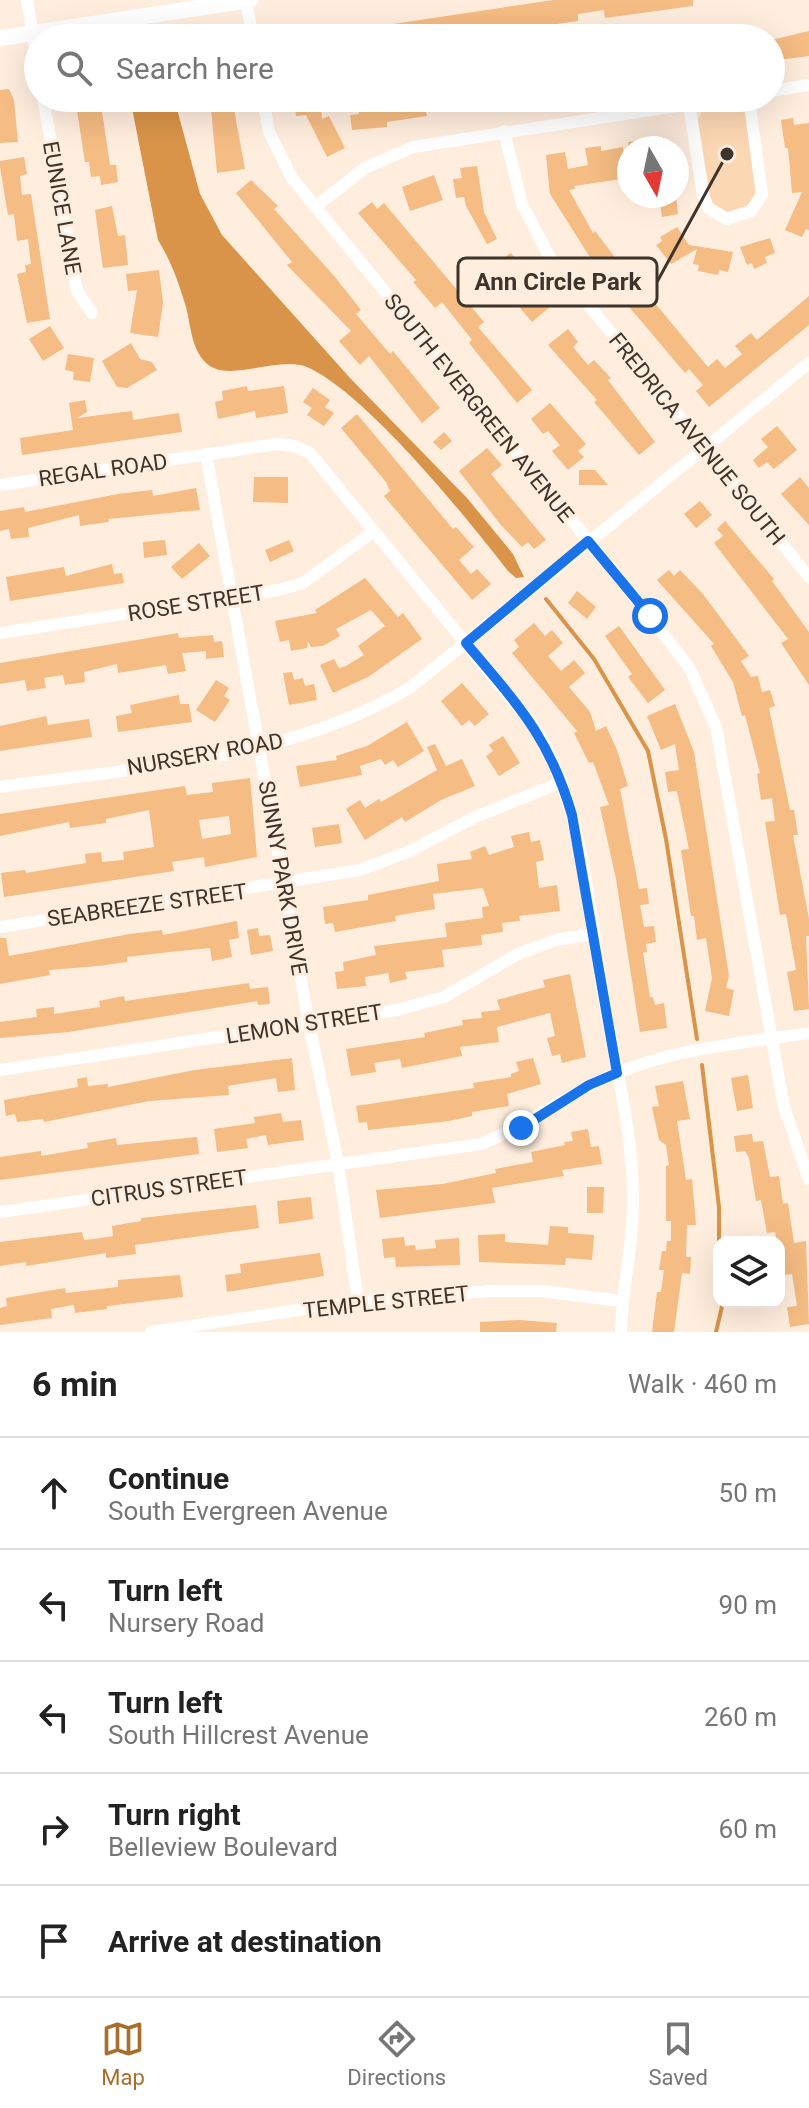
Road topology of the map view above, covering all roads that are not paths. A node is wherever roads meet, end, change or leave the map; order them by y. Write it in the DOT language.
graph roads {
  1 [pos="27,0"];
  2 [pos="248,0"];
  3 [pos="31,24"];
  4 [pos="91,24"];
  5 [pos="251,24"];
  6 [pos="24,34"];
  7 [pos="0,38"];
  8 [pos="809,85"];
  9 [pos="785,89"];
  10 [pos="45,112"];
  11 [pos="265,112"];
  12 [pos="634,112"];
  13 [pos="690,112"];
  14 [pos="751,112"];
  15 [pos="504,131"];
  16 [pos="315,207"];
  17 [pos="92,313"];
  18 [pos="809,363"];
  19 [pos="704,448"];
  20 [pos="206,454"];
  21 [pos="0,485"];
  22 [pos="374,531"];
  23 [pos="588,541"];
  24 [pos="809,577"];
  25 [pos="230,599"];
  26 [pos="0,633"];
  27 [pos="466,643"];
  28 [pos="260,747"];
  29 [pos="562,782"];
  30 [pos="0,787"];
  31 [pos="284,885"];
  32 [pos="0,927"];
  33 [pos="593,934"];
  34 [pos="309,1024"];
  35 [pos="809,1033"];
  36 [pos="772,1039"];
  37 [pos="0,1070"];
  38 [pos="617,1073"];
  39 [pos="338,1163"];
  40 [pos="809,1179"];
  41 [pos="0,1212"];
  42 [pos="358,1301"];
  43 [pos="621,1301"];
  44 [pos="151,1332"];
  45 [pos="621,1332"];
  1 -- 3 [label="street"];
  2 -- 4 [label="main road"];
  2 -- 5 [label="street"];
  6 -- 7 [label="main road"];
  8 -- 9 [label="street"];
  10 -- 17 [label="street, EUNICE LANE"];
  11 -- 16 [label="street, SOUTH EVERGREEN AVENUE"];
  12 -- 15 [label="street"];
  13 -- 14 [label="street"];
  15 -- 16 [label="street"];
  15 -- 19 [label="street, FREDRICA AVENUE SOUTH"];
  16 -- 23 [label="street, SOUTH EVERGREEN AVENUE"];
  18 -- 19 [label="street, NURSERY ROAD"];
  19 -- 23 [label="street, NURSERY ROAD"];
  19 -- 24 [label="street, FREDRICA AVENUE SOUTH"];
  20 -- 21 [label="street, REGAL ROAD"];
  20 -- 22 [label="street, REGAL ROAD"];
  20 -- 25 [label="street, SUNNY PARK DRIVE"];
  22 -- 25 [label="street, ROSE STREET"];
  22 -- 27 [label="street, REGAL ROAD"];
  23 -- 27 [label="street, NURSERY ROAD"];
  23 -- 36 [label="street, SOUTH EVERGREEN AVENUE"];
  25 -- 26 [label="street, ROSE STREET"];
  25 -- 28 [label="street, SUNNY PARK DRIVE"];
  27 -- 28 [label="street, NURSERY ROAD"];
  27 -- 29 [label="street, REGAL ROAD"];
  28 -- 30 [label="street, NURSERY ROAD"];
  28 -- 31 [label="street, SUNNY PARK DRIVE"];
  29 -- 31 [label="street, SEABREEZE STREET"];
  29 -- 33 [label="street, REGAL ROAD"];
  31 -- 32 [label="street, SEABREEZE STREET"];
  31 -- 34 [label="street, SUNNY PARK DRIVE"];
  33 -- 34 [label="street, LEMON STREET"];
  33 -- 38 [label="street, REGAL ROAD"];
  34 -- 37 [label="street, LEMON STREET"];
  34 -- 39 [label="street, SUNNY PARK DRIVE"];
  35 -- 36 [label="street, CITRUS STREET"];
  36 -- 38 [label="street, CITRUS STREET"];
  36 -- 40 [label="street, SOUTH EVERGREEN AVENUE"];
  38 -- 39 [label="street, CITRUS STREET"];
  38 -- 43 [label="street, REGAL ROAD"];
  39 -- 41 [label="street, CITRUS STREET"];
  39 -- 42 [label="street, SUNNY PARK DRIVE"];
  42 -- 43 [label="street, TEMPLE STREET"];
  42 -- 44 [label="street, TEMPLE STREET"];
  43 -- 45 [label="street, REGAL ROAD"];
}
